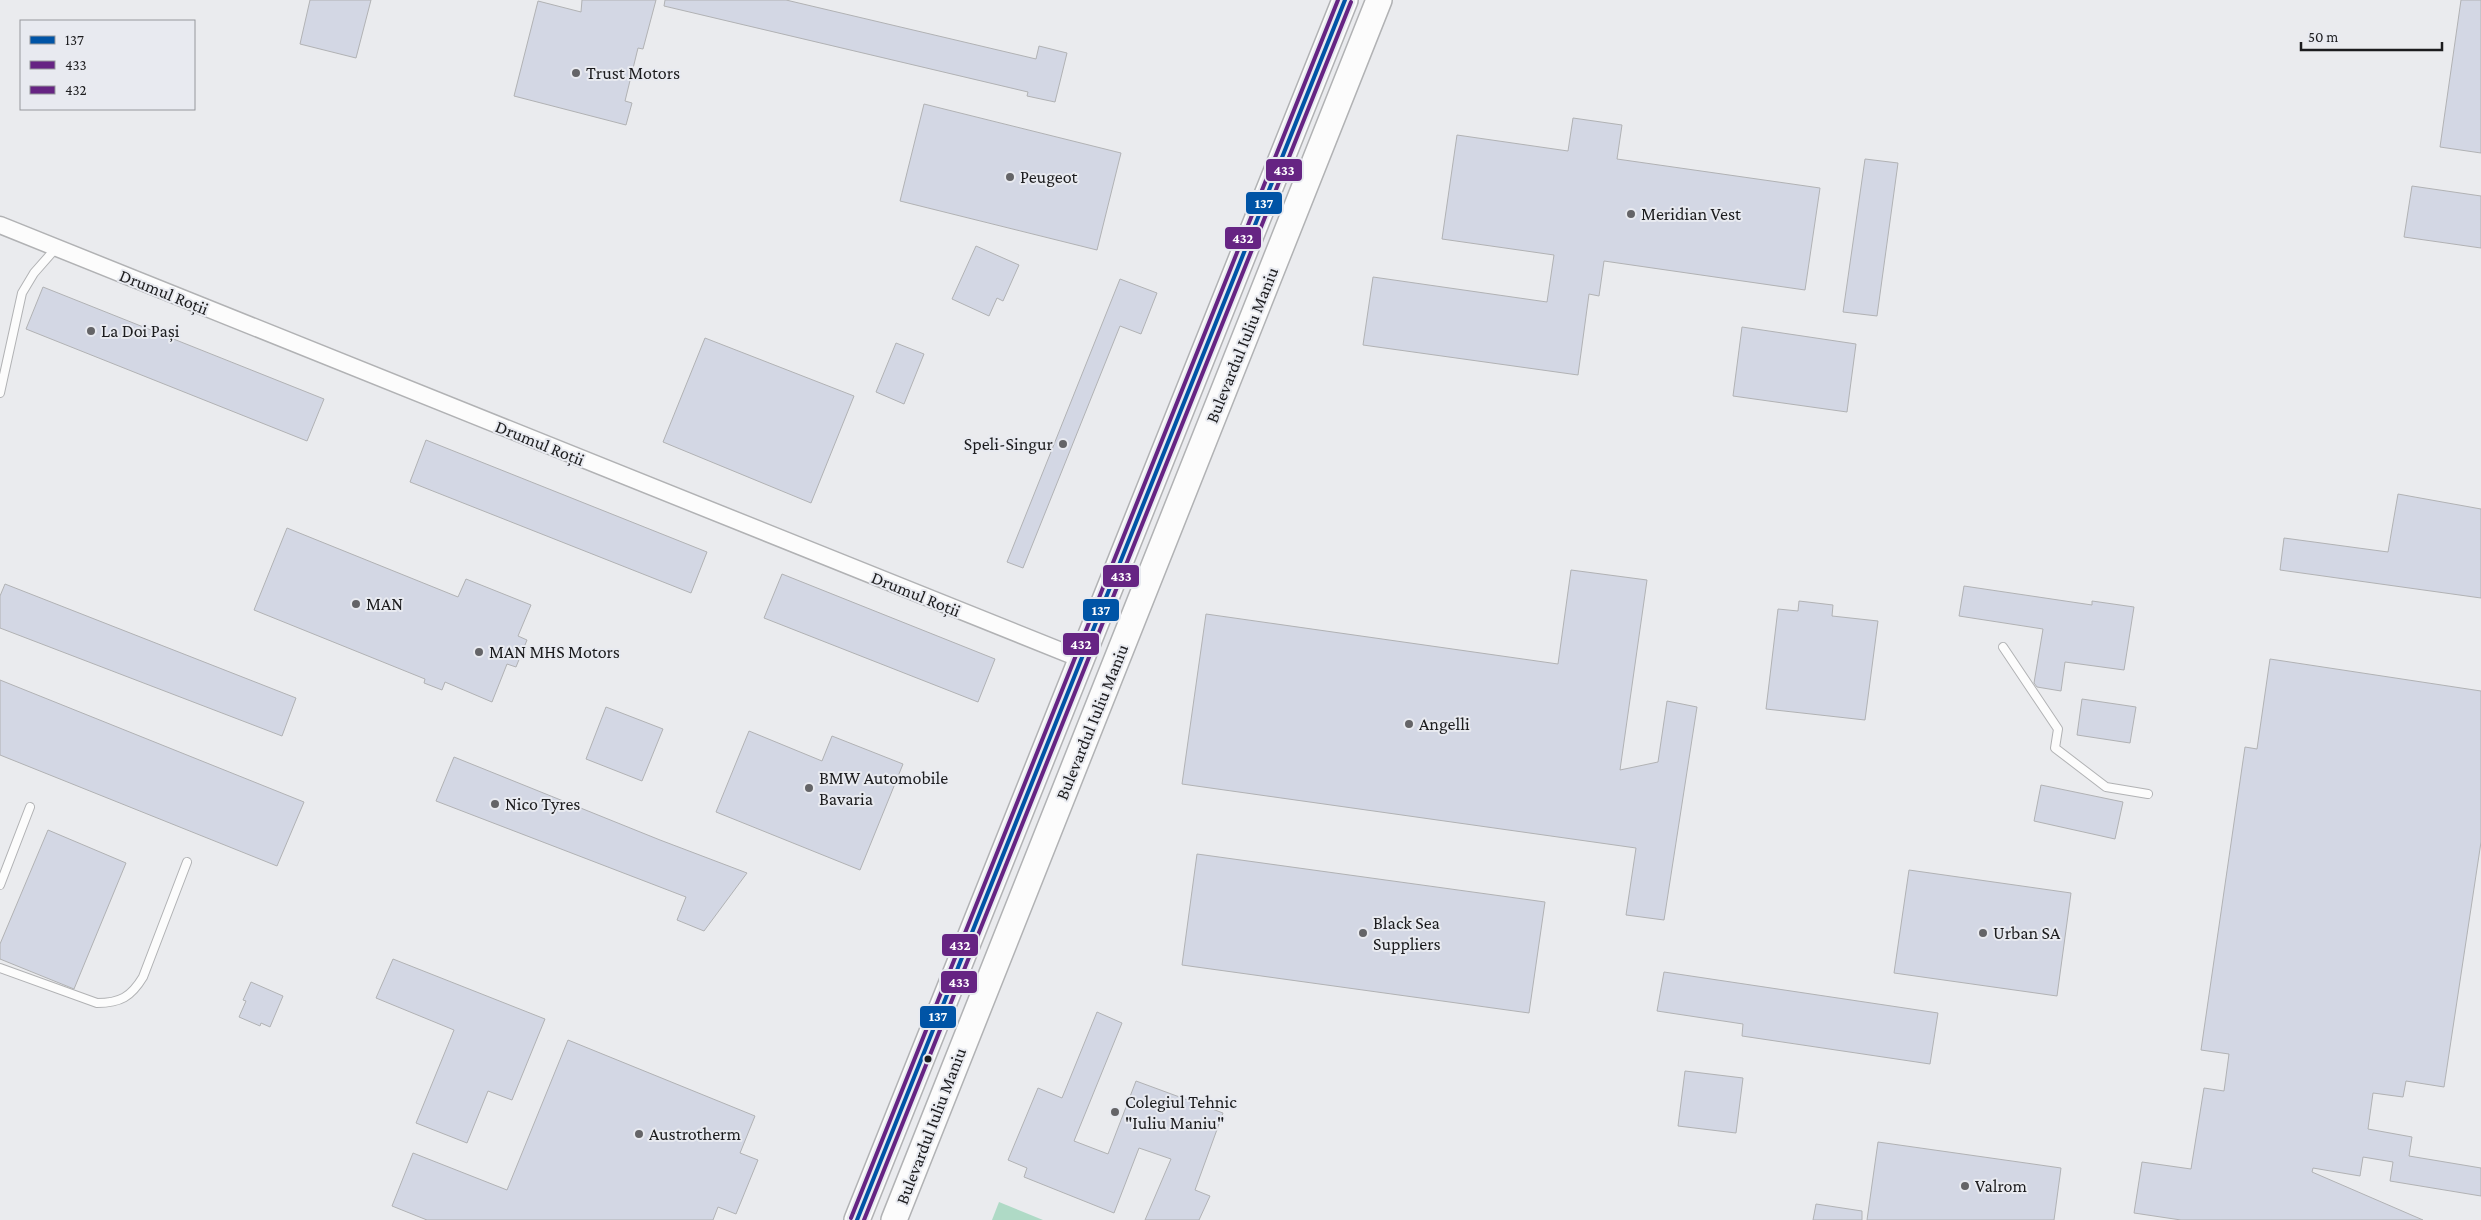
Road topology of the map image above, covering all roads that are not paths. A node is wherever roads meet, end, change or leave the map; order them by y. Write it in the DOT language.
graph roads {
  1 [pos="1345,0"];
  2 [pos="1379,0"];
  3 [pos="1334,29"];
  4 [pos="1342,92"];
  5 [pos="0,225"];
  6 [pos="56,248"];
  7 [pos="0,392"];
  8 [pos="2003,647"];
  9 [pos="1081,659"];
  10 [pos="2148,794"];
  11 [pos="30,807"];
  12 [pos="187,862"];
  13 [pos="0,885"];
  14 [pos="0,968"];
  15 [pos="886,1147"];
  16 [pos="857,1220"];
  17 [pos="870,1220"];
  18 [pos="894,1220"];
  1 -- 3 [label="main road, Bulevardul Iuliu Maniu"];
  2 -- 4 [label="main road, Bulevardul Iuliu Maniu"];
  3 -- 4 [label="main road"];
  3 -- 9 [label="main road, Bulevardul Iuliu Maniu"];
  4 -- 18 [label="main road, Bulevardul Iuliu Maniu"];
  5 -- 6 [label="street, Drumul Roții"];
  6 -- 7 [label="lane"];
  6 -- 9 [label="street, Drumul Roții"];
  8 -- 10 [label="lane"];
  9 -- 15 [label="main road, Bulevardul Iuliu Maniu"];
  11 -- 13 [label="lane"];
  12 -- 14 [label="lane"];
  15 -- 16 [label="main road, Bulevardul Iuliu Maniu"];
  15 -- 17 [label="main road"];
}
